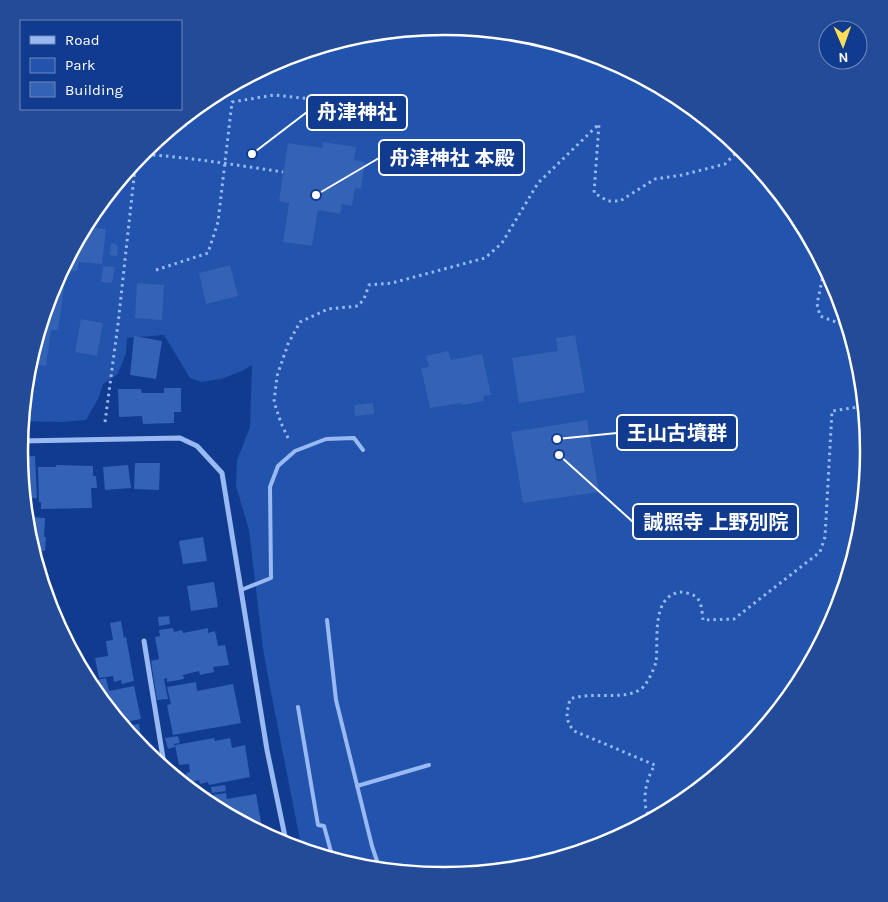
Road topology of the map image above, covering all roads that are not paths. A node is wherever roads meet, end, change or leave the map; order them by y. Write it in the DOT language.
graph roads {
  1 [pos="28,441"];
  2 [pos="363,450"];
  3 [pos="241,590"];
  4 [pos="327,620"];
  5 [pos="144,641"];
  6 [pos="298,707"];
  7 [pos="163,759"];
  8 [pos="429,765"];
  9 [pos="357,786"];
  10 [pos="285,836"];
  11 [pos="331,851"];
  12 [pos="377,862"];
  1 -- 3 [label="street"];
  2 -- 3 [label="lane"];
  3 -- 10 [label="street"];
  4 -- 9 [label="lane"];
  5 -- 7 [label="street"];
  6 -- 11 [label="lane"];
  8 -- 9 [label="lane"];
  9 -- 12 [label="lane"];
}
